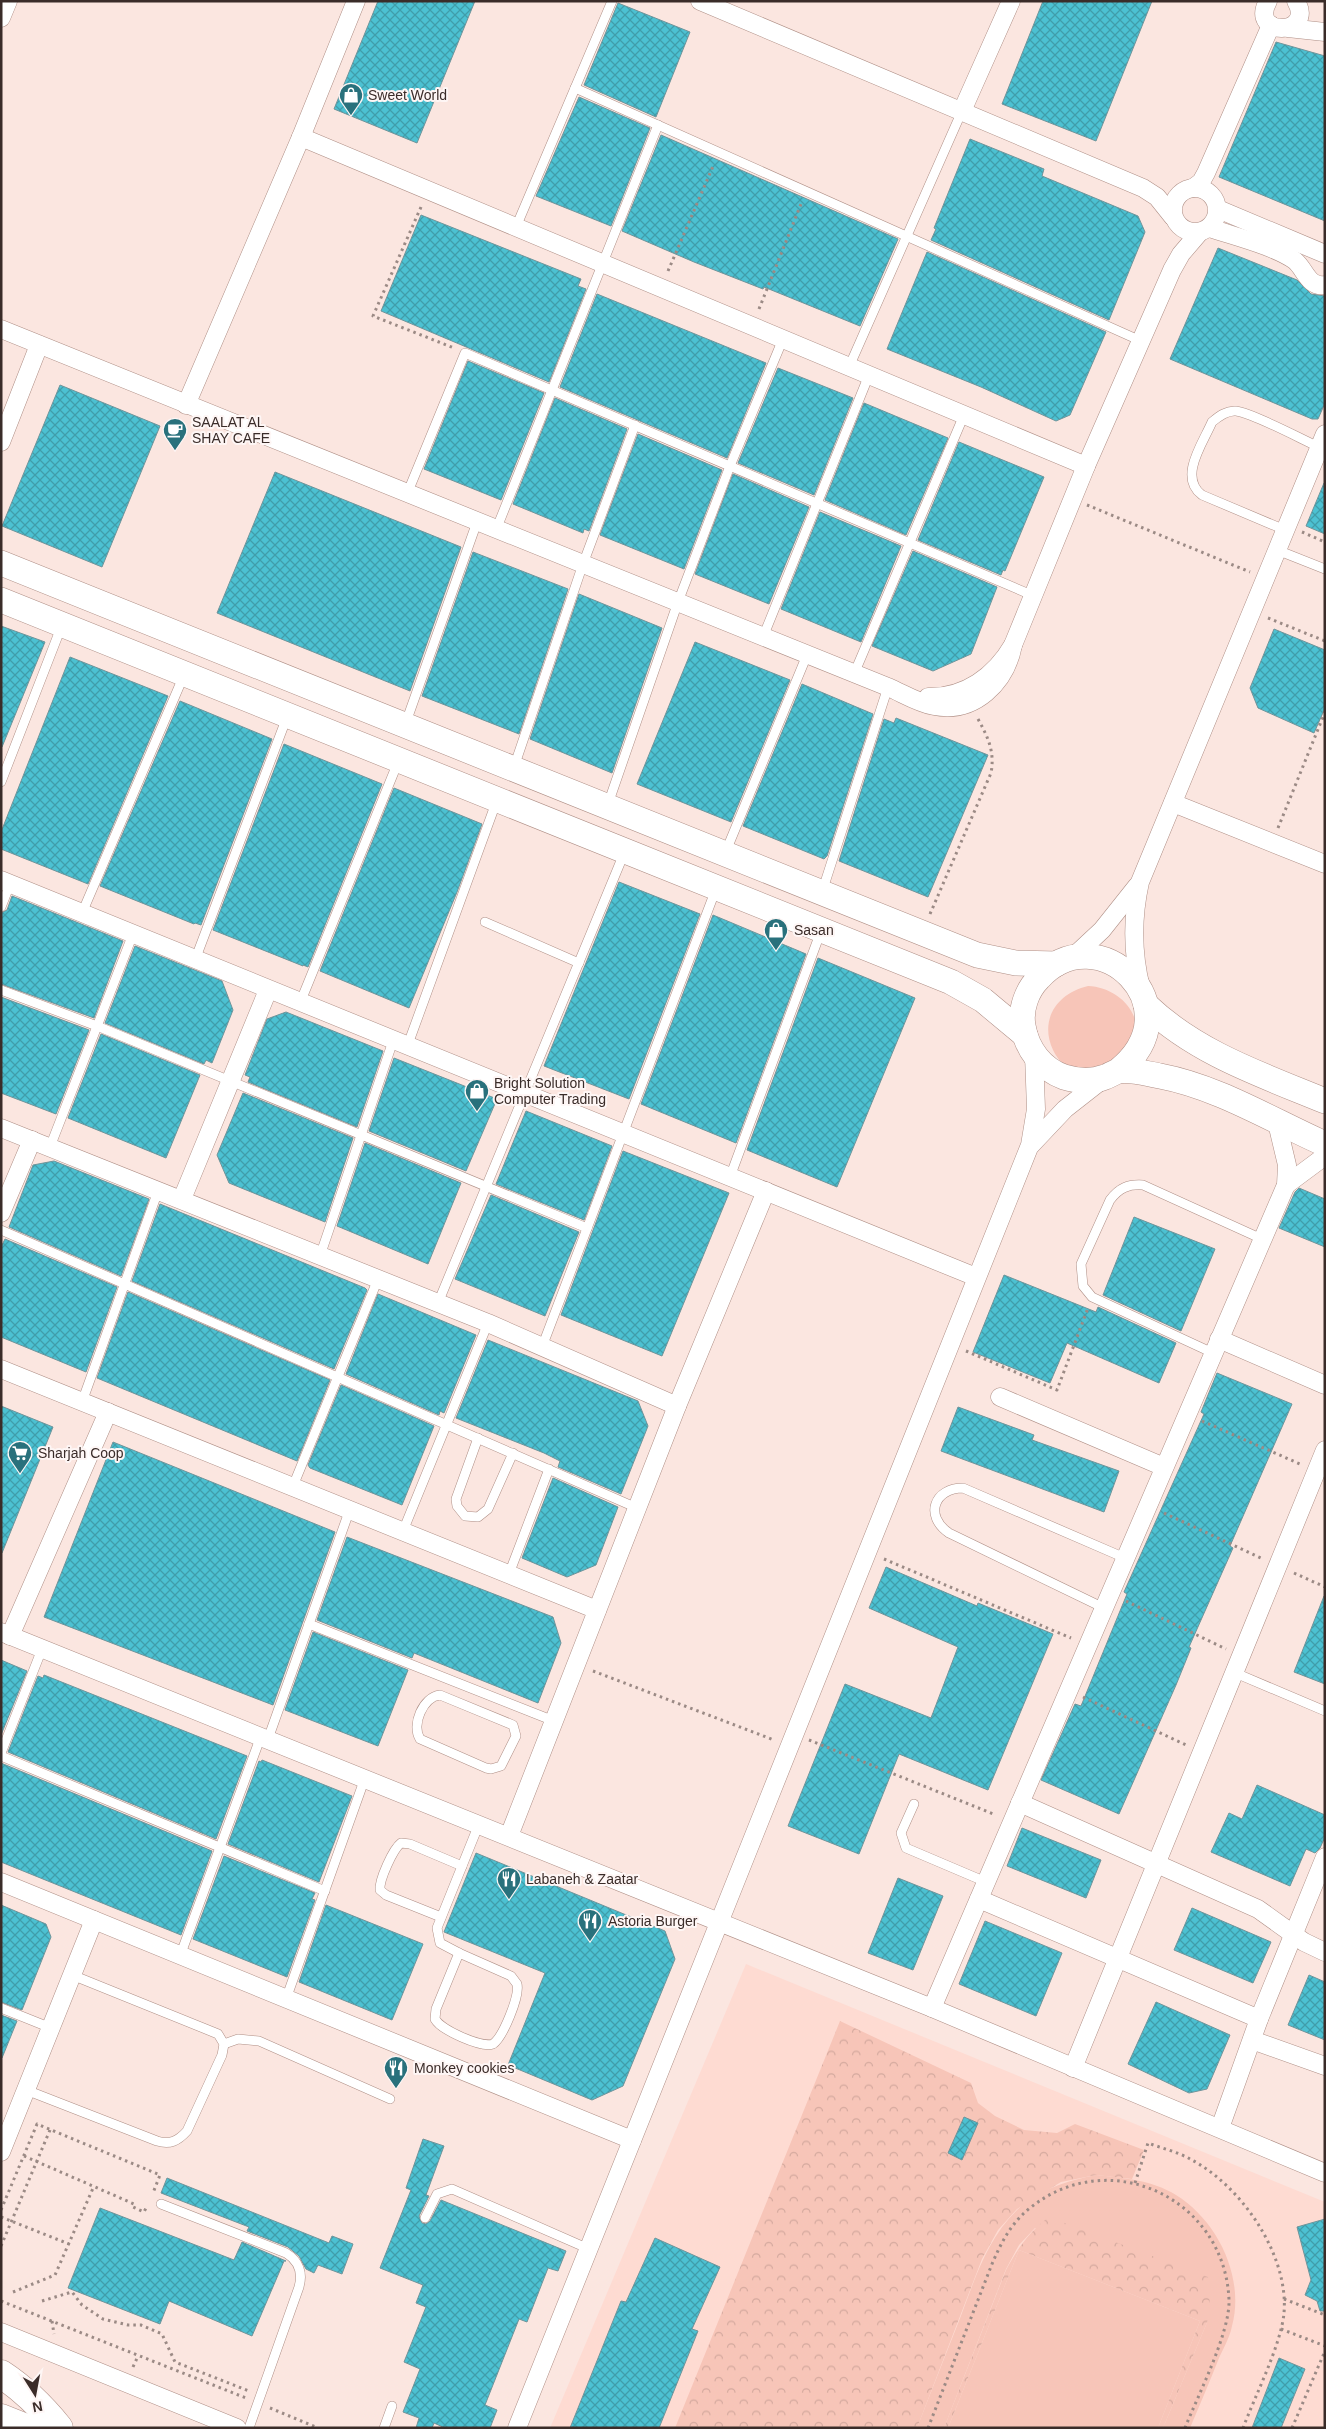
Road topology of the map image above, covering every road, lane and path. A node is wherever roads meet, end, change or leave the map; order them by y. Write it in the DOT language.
graph roads {
  1 [pos="356,1"];
  2 [pos="612,1"];
  3 [pos="700,1"];
  4 [pos="1011,1"];
  5 [pos="1262,3"];
  6 [pos="1297,3"];
  7 [pos="1279,27"];
  8 [pos="1325,30"];
  9 [pos="575,88"];
  10 [pos="962,111"];
  11 [pos="658,125"];
  12 [pos="301,137"];
  13 [pos="719,152"];
  14 [pos="1143,188"];
  15 [pos="1190,189"];
  16 [pos="429,190"];
  17 [pos="806,191"];
  18 [pos="1218,209"];
  19 [pos="1174,219"];
  20 [pos="516,227"];
  21 [pos="1205,230"];
  22 [pos="907,236"];
  23 [pos="1325,254"];
  24 [pos="602,263"];
  25 [pos="1172,270"];
  26 [pos="1325,285"];
  27 [pos="661,288"];
  28 [pos="752,326"];
  29 [pos="1,329"];
  30 [pos="783,339"];
  31 [pos="1141,341"];
  32 [pos="39,345"];
  33 [pos="465,353"];
  34 [pos="849,366"];
  35 [pos="869,375"];
  36 [pos="552,390"];
  37 [pos="186,405"];
  38 [pos="964,415"];
  39 [pos="635,426"];
  40 [pos="1322,440"];
  41 [pos="1,442"];
  42 [pos="730,466"];
  43 [pos="1086,466"];
  44 [pos="407,494"];
  45 [pos="1073,499"];
  46 [pos="817,503"];
  47 [pos="477,522"];
  48 [pos="496,530"];
  49 [pos="1285,530"];
  50 [pos="910,543"];
  51 [pos="1277,550"];
  52 [pos="1,563"];
  53 [pos="583,564"];
  54 [pos="1325,569"];
  55 [pos="1265,578"];
  56 [pos="1034,596"];
  57 [pos="2,601"];
  58 [pos="678,602"];
  59 [pos="1252,611"];
  60 [pos="62,624"];
  61 [pos="763,637"];
  62 [pos="1325,641"];
  63 [pos="1013,645"];
  64 [pos="807,655"];
  65 [pos="184,674"];
  66 [pos="854,674"];
  67 [pos="896,691"];
  68 [pos="968,703"];
  69 [pos="1325,712"];
  70 [pos="288,715"];
  71 [pos="405,725"];
  72 [pos="404,762"];
  73 [pos="514,770"];
  74 [pos="1,782"];
  75 [pos="497,800"];
  76 [pos="1173,802"];
  77 [pos="607,807"];
  78 [pos="1272,843"];
  79 [pos="625,851"];
  80 [pos="725,854"];
  81 [pos="1325,864"];
  82 [pos="5,882"];
  83 [pos="1140,882"];
  84 [pos="716,888"];
  85 [pos="822,892"];
  86 [pos="1,907"];
  87 [pos="82,914"];
  88 [pos="485,922"];
  89 [pos="821,930"];
  90 [pos="922,933"];
  91 [pos="133,934"];
  92 [pos="195,960"];
  93 [pos="1064,961"];
  94 [pos="579,963"];
  95 [pos="1,990"];
  96 [pos="268,990"];
  97 [pos="1144,999"];
  98 [pos="300,1003"];
  99 [pos="97,1026"];
  100 [pos="400,1044"];
  101 [pos="1029,1045"];
  102 [pos="1111,1074"];
  103 [pos="231,1082"];
  104 [pos="525,1094"];
  105 [pos="1325,1101"];
  106 [pos="1278,1123"];
  107 [pos="1,1128"];
  108 [pos="623,1134"];
  109 [pos="361,1135"];
  110 [pos="32,1140"];
  111 [pos="1325,1144"];
  112 [pos="1030,1145"];
  113 [pos="50,1147"];
  114 [pos="1325,1156"];
  115 [pos="730,1177"];
  116 [pos="1286,1185"];
  117 [pos="486,1186"];
  118 [pos="158,1190"];
  119 [pos="766,1191"];
  120 [pos="182,1199"];
  121 [pos="1,1213"];
  122 [pos="587,1228"];
  123 [pos="1,1230"];
  124 [pos="1262,1239"];
  125 [pos="320,1256"];
  126 [pos="976,1277"];
  127 [pos="378,1279"];
  128 [pos="124,1284"];
  129 [pos="1092,1297"];
  130 [pos="438,1303"];
  131 [pos="488,1323"];
  132 [pos="949,1344"];
  133 [pos="1216,1346"];
  134 [pos="542,1347"];
  135 [pos="1,1369"];
  136 [pos="337,1377"];
  137 [pos="1325,1385"];
  138 [pos="1000,1397"];
  139 [pos="82,1402"];
  140 [pos="677,1406"];
  141 [pos="108,1412"];
  142 [pos="1187,1414"];
  143 [pos="447,1425"];
  144 [pos="478,1438"];
  145 [pos="1325,1450"];
  146 [pos="513,1453"];
  147 [pos="1164,1467"];
  148 [pos="549,1469"];
  149 [pos="1320,1473"];
  150 [pos="292,1486"];
  151 [pos="1148,1505"];
  152 [pos="637,1508"];
  153 [pos="350,1509"];
  154 [pos="403,1530"];
  155 [pos="867,1552"];
  156 [pos="1125,1558"];
  157 [pos="1277,1565"];
  158 [pos="509,1574"];
  159 [pos="1325,1587"];
  160 [pos="1107,1601"];
  161 [pos="598,1610"];
  162 [pos="309,1624"];
  163 [pos="6,1634"];
  164 [pos="1088,1645"];
  165 [pos="42,1649"];
  166 [pos="1237,1664"];
  167 [pos="576,1665"];
  168 [pos="1069,1690"];
  169 [pos="509,1703"];
  170 [pos="1325,1711"];
  171 [pos="501,1719"];
  172 [pos="554,1721"];
  173 [pos="264,1738"];
  174 [pos="792,1740"];
  175 [pos="1201,1752"];
  176 [pos="1,1755"];
  177 [pos="365,1778"];
  178 [pos="1020,1803"];
  179 [pos="914,1804"];
  180 [pos="1012,1822"];
  181 [pos="479,1824"];
  182 [pos="509,1836"];
  183 [pos="221,1848"];
  184 [pos="1325,1857"];
  185 [pos="1156,1862"];
  186 [pos="462,1866"];
  187 [pos="1,1882"];
  188 [pos="986,1882"];
  189 [pos="325,1891"];
  190 [pos="979,1899"];
  191 [pos="441,1917"];
  192 [pos="94,1920"];
  193 [pos="720,1923"];
  194 [pos="1292,1934"];
  195 [pos="1325,1952"];
  196 [pos="458,1953"];
  197 [pos="180,1956"];
  198 [pos="1117,1958"];
  199 [pos="72,1975"];
  200 [pos="286,1999"];
  201 [pos="1,2008"];
  202 [pos="932,2008"];
  203 [pos="1259,2019"];
  204 [pos="51,2028"];
  205 [pos="1252,2040"];
  206 [pos="224,2044"];
  207 [pos="1325,2066"];
  208 [pos="1073,2068"];
  209 [pos="26,2090"];
  210 [pos="390,2099"];
  211 [pos="6,2125"];
  212 [pos="1220,2128"];
  213 [pos="50,2130"];
  214 [pos="632,2140"];
  215 [pos="1,2152"];
  216 [pos="24,2156"];
  217 [pos="37,2162"];
  218 [pos="1325,2173"];
  219 [pos="1135,2183"];
  220 [pos="94,2186"];
  221 [pos="161,2204"];
  222 [pos="1,2210"];
  223 [pos="1,2217"];
  224 [pos="425,2218"];
  225 [pos="12,2221"];
  226 [pos="69,2244"];
  227 [pos="1,2246"];
  228 [pos="589,2249"];
  229 [pos="13,2292"];
  230 [pos="1284,2299"];
  231 [pos="1,2301"];
  232 [pos="42,2301"];
  233 [pos="1325,2315"];
  234 [pos="1281,2329"];
  235 [pos="1,2332"];
  236 [pos="1325,2346"];
  237 [pos="1325,2351"];
  238 [pos="1,2374"];
  239 [pos="260,2400"];
  240 [pos="392,2406"];
  241 [pos="59,2428"];
  242 [pos="237,2428"];
  243 [pos="249,2428"];
  244 [pos="318,2428"];
  245 [pos="384,2428"];
  246 [pos="517,2428"];
  247 [pos="928,2428"];
  248 [pos="1185,2428"];
  249 [pos="1244,2428"];
  250 [pos="1292,2428"];
  1 -- 12 [label="street"];
  2 -- 9 [label="lane"];
  3 -- 10 [label="street"];
  4 -- 10 [label="street"];
  5 -- 7 [label="street"];
  6 -- 7 [label="street"];
  6 -- 8 [label="street"];
  7 -- 8 [label="street"];
  7 -- 15 [label="street"];
  9 -- 11 [label="lane"];
  9 -- 20 [label="lane"];
  10 -- 14 [label="street"];
  10 -- 22 [label="lane"];
  11 -- 13 [label="lane"];
  11 -- 24 [label="lane"];
  12 -- 16 [label="street"];
  12 -- 37 [label="street"];
  13 -- 17 [label="lane"];
  13 -- 27 [label="path"];
  14 -- 15 [label="street"];
  14 -- 19 [label="street"];
  15 -- 18 [label="street"];
  15 -- 19 [label="street"];
  16 -- 20 [label="street"];
  16 -- 33 [label="path"];
  17 -- 22 [label="lane"];
  17 -- 28 [label="path"];
  18 -- 21 [label="street"];
  18 -- 23 [label="street"];
  19 -- 21 [label="street"];
  19 -- 25 [label="street"];
  20 -- 24 [label="street"];
  21 -- 25 [label="street"];
  21 -- 26 [label="street"];
  22 -- 31 [label="lane"];
  22 -- 34 [label="lane"];
  24 -- 27 [label="street"];
  24 -- 36 [label="lane"];
  25 -- 31 [label="street"];
  27 -- 28 [label="street"];
  28 -- 30 [label="street"];
  29 -- 32 [label="street"];
  30 -- 34 [label="street"];
  30 -- 42 [label="lane"];
  31 -- 43 [label="street"];
  32 -- 37 [label="street"];
  32 -- 41 [label="street"];
  33 -- 36 [label="lane"];
  33 -- 44 [label="lane"];
  34 -- 35 [label="street"];
  35 -- 38 [label="street"];
  35 -- 46 [label="lane"];
  36 -- 39 [label="lane"];
  36 -- 48 [label="lane"];
  37 -- 44 [label="street"];
  38 -- 43 [label="street"];
  38 -- 50 [label="lane"];
  39 -- 42 [label="lane"];
  39 -- 53 [label="lane"];
  40 -- 49 [label="street"];
  40 -- 49 [label="lane"];
  42 -- 46 [label="lane"];
  42 -- 58 [label="lane"];
  43 -- 45 [label="street"];
  44 -- 47 [label="street"];
  45 -- 55 [label="path"];
  45 -- 56 [label="street"];
  46 -- 50 [label="lane"];
  46 -- 61 [label="lane"];
  47 -- 48 [label="street"];
  47 -- 71 [label="lane"];
  48 -- 53 [label="street"];
  49 -- 51 [label="street"];
  50 -- 56 [label="lane"];
  50 -- 66 [label="lane"];
  51 -- 54 [label="lane"];
  51 -- 55 [label="street"];
  52 -- 71 [label="main road"];
  53 -- 58 [label="street"];
  53 -- 73 [label="lane"];
  55 -- 59 [label="street"];
  56 -- 63 [label="street"];
  57 -- 60 [label="main road"];
  58 -- 61 [label="street"];
  58 -- 77 [label="lane"];
  59 -- 62 [label="path"];
  59 -- 76 [label="street"];
  60 -- 65 [label="main road"];
  60 -- 74 [label="lane"];
  61 -- 64 [label="street"];
  63 -- 67 [label="street"];
  63 -- 68 [label="street"];
  64 -- 66 [label="street"];
  64 -- 80 [label="lane"];
  65 -- 70 [label="main road"];
  65 -- 87 [label="lane"];
  66 -- 67 [label="street"];
  67 -- 68 [label="street"];
  67 -- 85 [label="lane"];
  68 -- 90 [label="path"];
  69 -- 78 [label="path"];
  70 -- 72 [label="main road"];
  70 -- 92 [label="lane"];
  71 -- 73 [label="main road"];
  72 -- 73 [label="main road"];
  72 -- 75 [label="main road"];
  72 -- 98 [label="lane"];
  73 -- 77 [label="main road"];
  75 -- 79 [label="main road"];
  75 -- 100 [label="lane"];
  76 -- 78 [label="street"];
  76 -- 83 [label="street"];
  77 -- 80 [label="main road"];
  78 -- 81 [label="street"];
  79 -- 84 [label="main road"];
  79 -- 94 [label="lane"];
  80 -- 85 [label="main road"];
  82 -- 86 [label="lane"];
  82 -- 87 [label="street"];
  83 -- 93 [label="street"];
  83 -- 97 [label="street"];
  84 -- 89 [label="main road"];
  84 -- 108 [label="lane"];
  85 -- 90 [label="main road"];
  87 -- 91 [label="street"];
  88 -- 94 [label="lane"];
  89 -- 101 [label="main road"];
  89 -- 115 [label="lane"];
  90 -- 93 [label="main road"];
  91 -- 92 [label="street"];
  91 -- 99 [label="lane"];
  92 -- 96 [label="street"];
  93 -- 97 [label="main road"];
  93 -- 101 [label="main road"];
  94 -- 104 [label="lane"];
  95 -- 99 [label="lane"];
  96 -- 98 [label="street"];
  96 -- 103 [label="street"];
  97 -- 102 [label="main road"];
  97 -- 105 [label="main road"];
  98 -- 100 [label="street"];
  99 -- 103 [label="lane"];
  99 -- 113 [label="lane"];
  100 -- 104 [label="street"];
  100 -- 109 [label="lane"];
  101 -- 102 [label="main road"];
  101 -- 112 [label="street"];
  102 -- 106 [label="main road"];
  102 -- 112 [label="street"];
  103 -- 109 [label="lane"];
  103 -- 120 [label="street"];
  104 -- 108 [label="street"];
  104 -- 117 [label="lane"];
  106 -- 111 [label="main road"];
  106 -- 116 [label="street"];
  107 -- 110 [label="street"];
  108 -- 115 [label="street"];
  108 -- 122 [label="lane"];
  109 -- 117 [label="lane"];
  109 -- 125 [label="lane"];
  110 -- 113 [label="street"];
  110 -- 121 [label="street"];
  112 -- 126 [label="street"];
  113 -- 118 [label="street"];
  114 -- 116 [label="street"];
  115 -- 119 [label="street"];
  116 -- 124 [label="street"];
  117 -- 122 [label="lane"];
  117 -- 130 [label="lane"];
  118 -- 120 [label="street"];
  118 -- 128 [label="lane"];
  119 -- 126 [label="street"];
  119 -- 140 [label="street"];
  120 -- 125 [label="street"];
  122 -- 134 [label="lane"];
  123 -- 128 [label="lane"];
  124 -- 129 [label="lane"];
  124 -- 133 [label="street"];
  125 -- 127 [label="street"];
  126 -- 132 [label="street"];
  127 -- 130 [label="street"];
  127 -- 136 [label="lane"];
  128 -- 136 [label="lane"];
  128 -- 139 [label="lane"];
  129 -- 132 [label="path"];
  129 -- 133 [label="lane"];
  130 -- 131 [label="street"];
  131 -- 134 [label="street"];
  131 -- 143 [label="lane"];
  132 -- 155 [label="street"];
  133 -- 137 [label="street"];
  133 -- 142 [label="street"];
  134 -- 140 [label="street"];
  135 -- 139 [label="street"];
  136 -- 143 [label="lane"];
  136 -- 150 [label="lane"];
  138 -- 147 [label="street"];
  139 -- 141 [label="street"];
  140 -- 152 [label="street"];
  141 -- 150 [label="street"];
  141 -- 163 [label="street"];
  142 -- 147 [label="street"];
  142 -- 149 [label="path"];
  143 -- 144 [label="lane"];
  143 -- 154 [label="lane"];
  144 -- 146 [label="lane"];
  144 -- 146 [label="lane"];
  145 -- 149 [label="street"];
  146 -- 148 [label="lane"];
  147 -- 151 [label="street"];
  148 -- 152 [label="lane"];
  148 -- 158 [label="lane"];
  149 -- 157 [label="street"];
  150 -- 153 [label="street"];
  151 -- 156 [label="street"];
  151 -- 157 [label="path"];
  152 -- 161 [label="street"];
  153 -- 154 [label="street"];
  153 -- 162 [label="lane"];
  154 -- 158 [label="street"];
  155 -- 164 [label="path"];
  155 -- 174 [label="street"];
  156 -- 160 [label="street"];
  156 -- 160 [label="lane"];
  157 -- 159 [label="path"];
  157 -- 166 [label="street"];
  158 -- 161 [label="street"];
  160 -- 164 [label="street"];
  160 -- 166 [label="path"];
  161 -- 167 [label="street"];
  162 -- 169 [label="lane"];
  162 -- 173 [label="lane"];
  163 -- 165 [label="street"];
  164 -- 168 [label="street"];
  165 -- 173 [label="street"];
  165 -- 176 [label="lane"];
  166 -- 170 [label="lane"];
  166 -- 175 [label="street"];
  167 -- 172 [label="street"];
  167 -- 174 [label="path"];
  168 -- 175 [label="path"];
  168 -- 178 [label="street"];
  169 -- 171 [label="lane"];
  169 -- 172 [label="lane"];
  171 -- 171 [label="lane"];
  172 -- 182 [label="street"];
  173 -- 177 [label="street"];
  173 -- 183 [label="lane"];
  174 -- 180 [label="path"];
  174 -- 193 [label="street"];
  175 -- 185 [label="street"];
  176 -- 183 [label="lane"];
  177 -- 181 [label="street"];
  177 -- 189 [label="lane"];
  178 -- 180 [label="street"];
  178 -- 185 [label="street"];
  179 -- 188 [label="lane"];
  180 -- 188 [label="street"];
  181 -- 182 [label="street"];
  181 -- 186 [label="lane"];
  182 -- 193 [label="street"];
  183 -- 189 [label="lane"];
  183 -- 197 [label="lane"];
  184 -- 194 [label="street"];
  185 -- 194 [label="street"];
  185 -- 198 [label="street"];
  186 -- 191 [label="lane"];
  186 -- 191 [label="lane"];
  187 -- 192 [label="street"];
  188 -- 190 [label="street"];
  189 -- 200 [label="lane"];
  190 -- 198 [label="street"];
  190 -- 202 [label="street"];
  191 -- 196 [label="lane"];
  192 -- 197 [label="street"];
  192 -- 199 [label="street"];
  193 -- 202 [label="street"];
  193 -- 214 [label="street"];
  194 -- 195 [label="street"];
  194 -- 203 [label="street"];
  196 -- 196 [label="lane"];
  197 -- 200 [label="street"];
  198 -- 203 [label="street"];
  198 -- 208 [label="street"];
  199 -- 204 [label="street"];
  199 -- 206 [label="lane"];
  200 -- 214 [label="street"];
  201 -- 204 [label="lane"];
  202 -- 208 [label="street"];
  203 -- 205 [label="street"];
  204 -- 209 [label="street"];
  205 -- 207 [label="street"];
  205 -- 212 [label="street"];
  206 -- 209 [label="lane"];
  206 -- 210 [label="lane"];
  208 -- 212 [label="street"];
  209 -- 211 [label="street"];
  211 -- 215 [label="street"];
  212 -- 218 [label="street"];
  213 -- 216 [label="path"];
  213 -- 217 [label="path"];
  213 -- 220 [label="path"];
  214 -- 228 [label="street"];
  216 -- 217 [label="path"];
  216 -- 222 [label="path"];
  217 -- 220 [label="path"];
  217 -- 225 [label="path"];
  219 -- 230 [label="path"];
  219 -- 247 [label="path"];
  219 -- 248 [label="path"];
  220 -- 226 [label="path"];
  221 -- 239 [label="lane"];
  223 -- 225 [label="path"];
  224 -- 228 [label="lane"];
  225 -- 226 [label="path"];
  225 -- 227 [label="path"];
  226 -- 229 [label="path"];
  228 -- 246 [label="street"];
  230 -- 233 [label="path"];
  230 -- 234 [label="path"];
  231 -- 239 [label="path"];
  232 -- 239 [label="path"];
  234 -- 236 [label="path"];
  234 -- 249 [label="path"];
  235 -- 242 [label="street"];
  237 -- 250 [label="path"];
  238 -- 241 [label="main road"];
  239 -- 243 [label="lane"];
  239 -- 244 [label="path"];
  240 -- 245 [label="lane"];
}
